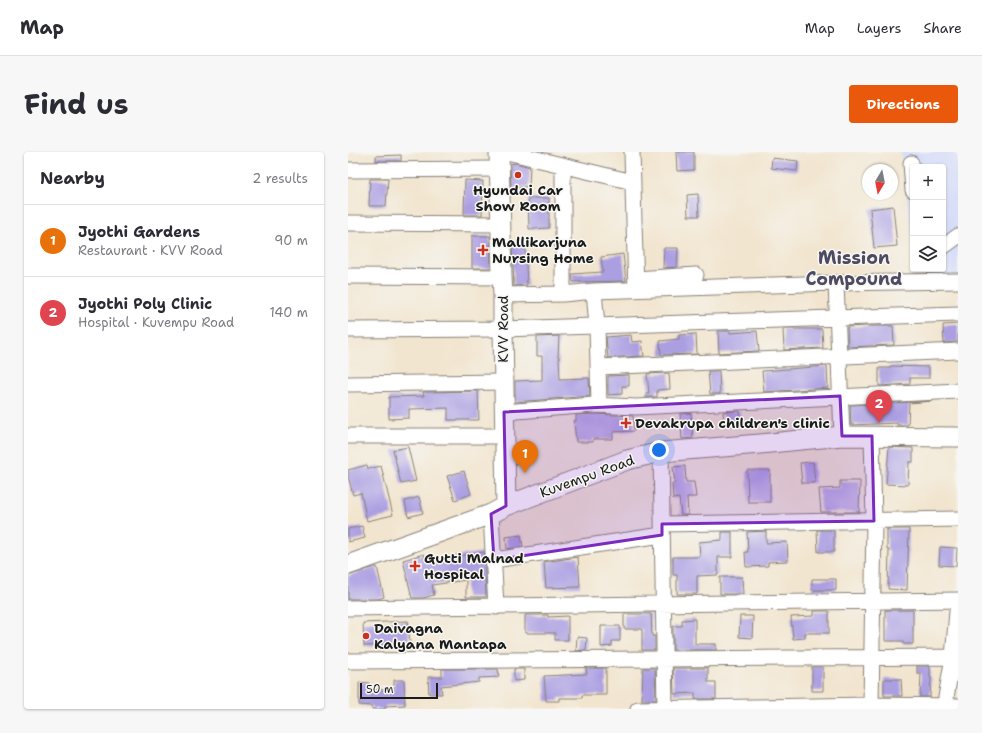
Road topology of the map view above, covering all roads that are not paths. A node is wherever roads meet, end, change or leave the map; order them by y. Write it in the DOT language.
graph roads {
  1 [pos="632,152"];
  2 [pos="502,158"];
  3 [pos="563,165"];
  4 [pos="348,170"];
  5 [pos="633,182"];
  6 [pos="348,223"];
  7 [pos="501,224"];
  8 [pos="958,236"];
  9 [pos="946,245"];
  10 [pos="921,273"];
  11 [pos="696,275"];
  12 [pos="348,276"];
  13 [pos="958,281"];
  14 [pos="836,283"];
  15 [pos="636,285"];
  16 [pos="503,286"];
  17 [pos="594,291"];
  18 [pos="563,294"];
  19 [pos="958,314"];
  20 [pos="837,318"];
  21 [pos="597,326"];
  22 [pos="503,329"];
  23 [pos="348,330"];
  24 [pos="958,351"];
  25 [pos="839,356"];
  26 [pos="598,367"];
  27 [pos="504,382"];
  28 [pos="348,384"];
  29 [pos="958,391"];
  30 [pos="840,396"];
  31 [pos="599,405"];
  32 [pos="504,412"];
  33 [pos="348,436"];
  34 [pos="504,436"];
  35 [pos="842,436"];
  36 [pos="872,436"];
  37 [pos="958,437"];
  38 [pos="661,452"];
  39 [pos="499,510"];
  40 [pos="958,519"];
  41 [pos="874,521"];
  42 [pos="662,530"];
  43 [pos="494,560"];
  44 [pos="348,565"];
  45 [pos="958,600"];
  46 [pos="872,601"];
  47 [pos="663,604"];
  48 [pos="496,606"];
  49 [pos="348,608"];
  50 [pos="955,656"];
  51 [pos="872,657"];
  52 [pos="664,659"];
  53 [pos="348,661"];
  54 [pos="871,705"];
  55 [pos="949,707"];
  56 [pos="738,708"];
  57 [pos="638,709"];
  58 [pos="665,709"];
  1 -- 5 [label="street"];
  2 -- 3 [label="street"];
  2 -- 4 [label="street"];
  2 -- 7 [label="main road, KVV Road"];
  3 -- 5 [label="street"];
  3 -- 18 [label="street"];
  5 -- 15 [label="street"];
  6 -- 7 [label="street"];
  7 -- 16 [label="main road, KVV Road"];
  8 -- 9 [label="street"];
  10 -- 13 [label="street"];
  10 -- 14 [label="street"];
  11 -- 15 [label="street"];
  12 -- 16 [label="street"];
  14 -- 15 [label="street"];
  14 -- 20 [label="street"];
  15 -- 17 [label="street"];
  16 -- 18 [label="street"];
  16 -- 22 [label="main road, KVV Road"];
  17 -- 18 [label="street"];
  17 -- 21 [label="street"];
  19 -- 20 [label="street"];
  20 -- 21 [label="street"];
  20 -- 25 [label="street"];
  21 -- 22 [label="street"];
  21 -- 26 [label="street"];
  22 -- 23 [label="street"];
  22 -- 27 [label="main road, KVV Road"];
  24 -- 25 [label="street"];
  25 -- 26 [label="street"];
  25 -- 30 [label="street"];
  26 -- 31 [label="street"];
  27 -- 28 [label="street"];
  27 -- 32 [label="main road, KVV Road"];
  29 -- 30 [label="street"];
  30 -- 31 [label="street"];
  30 -- 35 [label="street"];
  31 -- 32 [label="street"];
  32 -- 34 [label="main road, KVV Road"];
  33 -- 34 [label="street"];
  34 -- 39 [label="main road, KVV Road"];
  35 -- 36 [label="main road, Kuvempu Road"];
  35 -- 38 [label="main road, Kuvempu Road"];
  36 -- 37 [label="main road, Kuvempu Road"];
  36 -- 41 [label="street"];
  38 -- 39 [label="main road, Kuvempu Road"];
  38 -- 42 [label="street"];
  39 -- 43 [label="street"];
  39 -- 44 [label="main road, Kuvempu Road"];
  40 -- 41 [label="street"];
  41 -- 42 [label="street"];
  41 -- 46 [label="street"];
  42 -- 43 [label="street"];
  42 -- 47 [label="street"];
  43 -- 48 [label="street"];
  45 -- 46 [label="street"];
  45 -- 50 [label="street"];
  46 -- 47 [label="street"];
  46 -- 51 [label="street"];
  47 -- 48 [label="street"];
  47 -- 52 [label="street"];
  48 -- 49 [label="street"];
  50 -- 51 [label="street"];
  50 -- 55 [label="street"];
  51 -- 52 [label="street"];
  51 -- 54 [label="street"];
  52 -- 53 [label="street"];
  52 -- 58 [label="street"];
  54 -- 55 [label="street"];
  54 -- 56 [label="street"];
  56 -- 58 [label="street"];
  57 -- 58 [label="street"];
}
